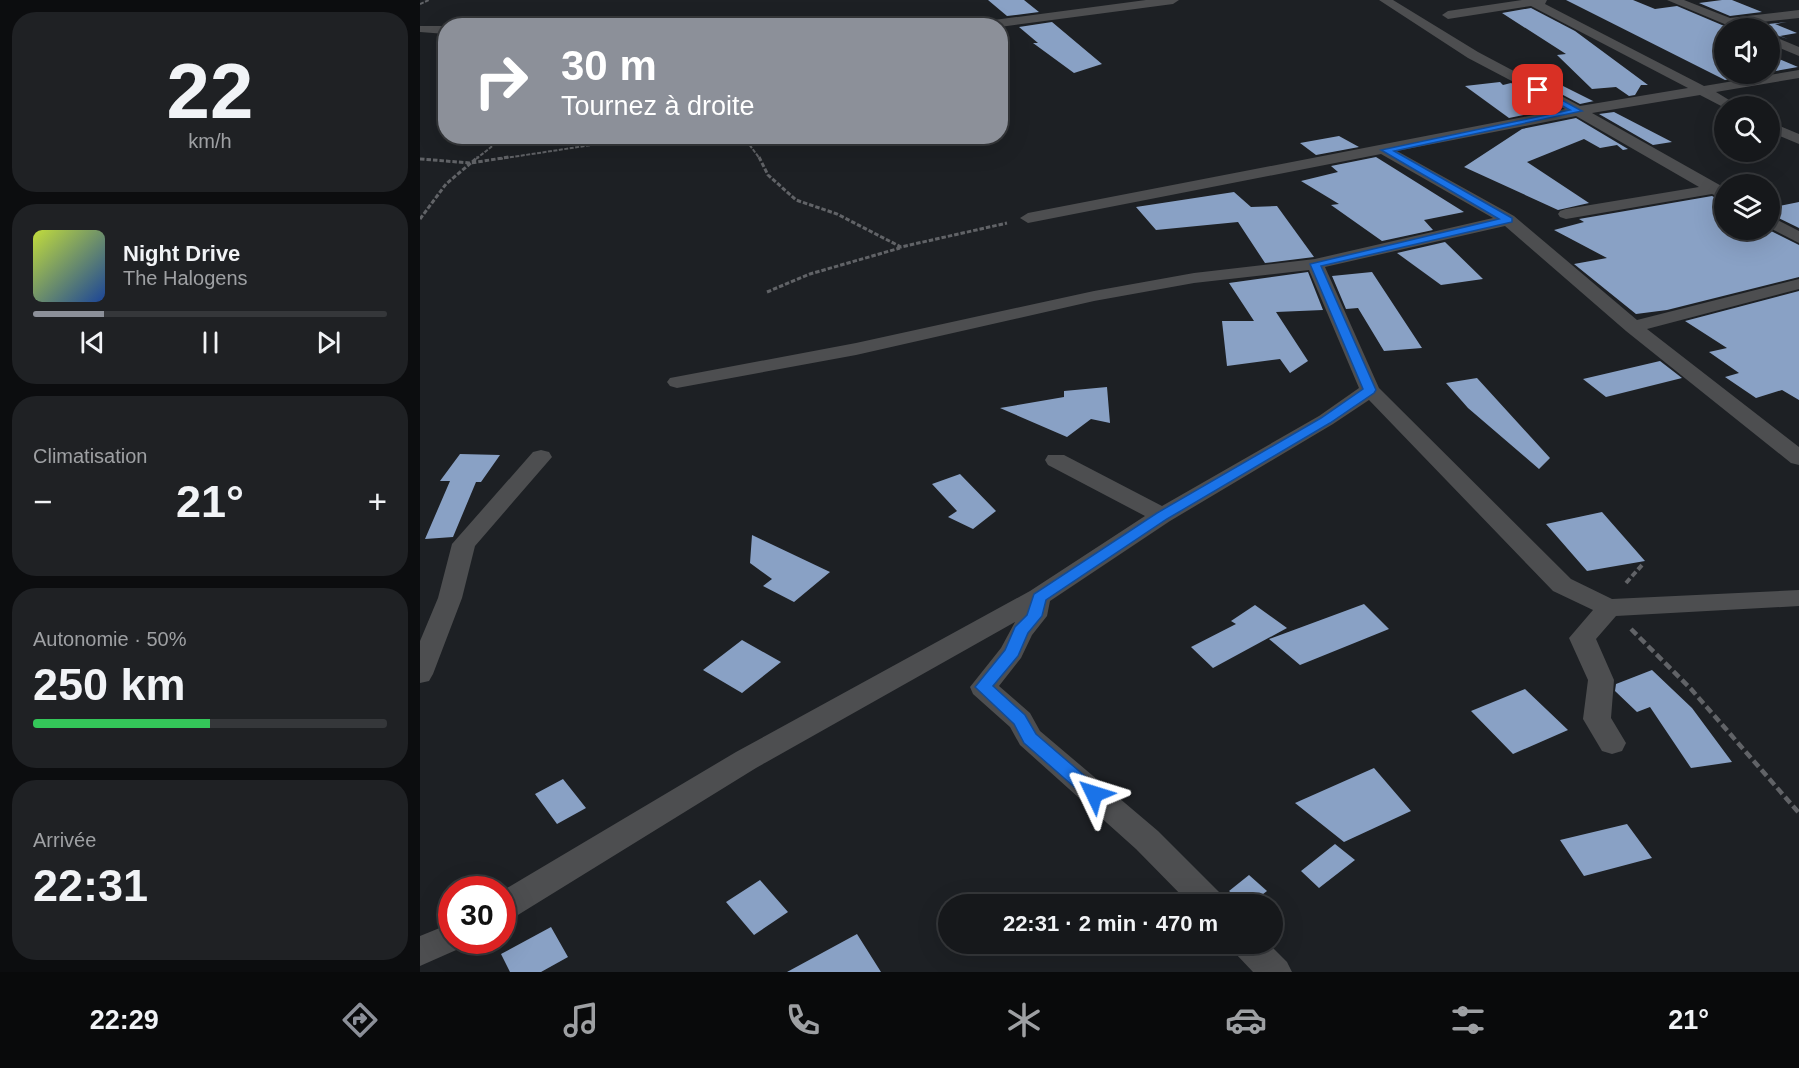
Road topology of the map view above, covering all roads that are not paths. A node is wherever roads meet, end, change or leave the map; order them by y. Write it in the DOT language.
graph roads {
  1 [pos="1173,0"];
  2 [pos="1384,0"];
  3 [pos="1549,0"];
  4 [pos="1673,0"];
  5 [pos="1531,1"];
  6 [pos="1799,14"];
  7 [pos="1448,15"];
  8 [pos="1718,18"];
  9 [pos="1764,18"];
  10 [pos="1008,22"];
  11 [pos="421,29"];
  12 [pos="438,30"];
  13 [pos="1780,43"];
  14 [pos="1799,52"];
  15 [pos="1799,74"];
  16 [pos="1702,91"];
  17 [pos="1714,97"];
  18 [pos="1578,111"];
  19 [pos="1780,131"];
  20 [pos="1799,140"];
  21 [pos="1385,150"];
  22 [pos="1714,189"];
  23 [pos="1714,193"];
  24 [pos="1566,214"];
  25 [pos="1028,218"];
  26 [pos="1508,220"];
  27 [pos="1780,227"];
  28 [pos="1799,238"];
  29 [pos="1315,264"];
  30 [pos="1799,284"];
  31 [pos="1633,327"];
  32 [pos="677,382"];
  33 [pos="1370,390"];
  34 [pos="1796,453"];
  35 [pos="541,457"];
  36 [pos="1056,460"];
  37 [pos="1162,516"];
  38 [pos="1039,597"];
  39 [pos="1799,598"];
  40 [pos="1609,608"];
  41 [pos="420,674"];
  42 [pos="1612,743"];
  43 [pos="1200,894"];
  44 [pos="516,900"];
  45 [pos="438,944"];
  46 [pos="420,952"];
  47 [pos="1258,954"];
  48 [pos="1275,972"];
  1 -- 10 [label="street"];
  2 -- 18 [label="street"];
  3 -- 5 [label="street"];
  4 -- 8 [label="street"];
  5 -- 7 [label="street"];
  5 -- 16 [label="street"];
  6 -- 9 [label="street"];
  11 -- 12 [label="street"];
  13 -- 14 [label="street"];
  15 -- 16 [label="street"];
  16 -- 17 [label="street"];
  16 -- 18 [label="street"];
  18 -- 21 [label="street"];
  18 -- 22 [label="street"];
  19 -- 20 [label="street"];
  21 -- 25 [label="street"];
  21 -- 26 [label="street"];
  23 -- 24 [label="street"];
  26 -- 29 [label="street"];
  26 -- 31 [label="street"];
  27 -- 28 [label="street"];
  29 -- 32 [label="street"];
  29 -- 33 [label="street"];
  30 -- 31 [label="street"];
  31 -- 34 [label="street"];
  33 -- 37 [label="street"];
  33 -- 40 [label="street"];
  35 -- 41 [label="street"];
  36 -- 37 [label="street"];
  37 -- 38 [label="street"];
  38 -- 43 [label="street"];
  38 -- 44 [label="street"];
  39 -- 40 [label="street"];
  40 -- 42 [label="street"];
  45 -- 46 [label="street"];
  47 -- 48 [label="street"];
}
